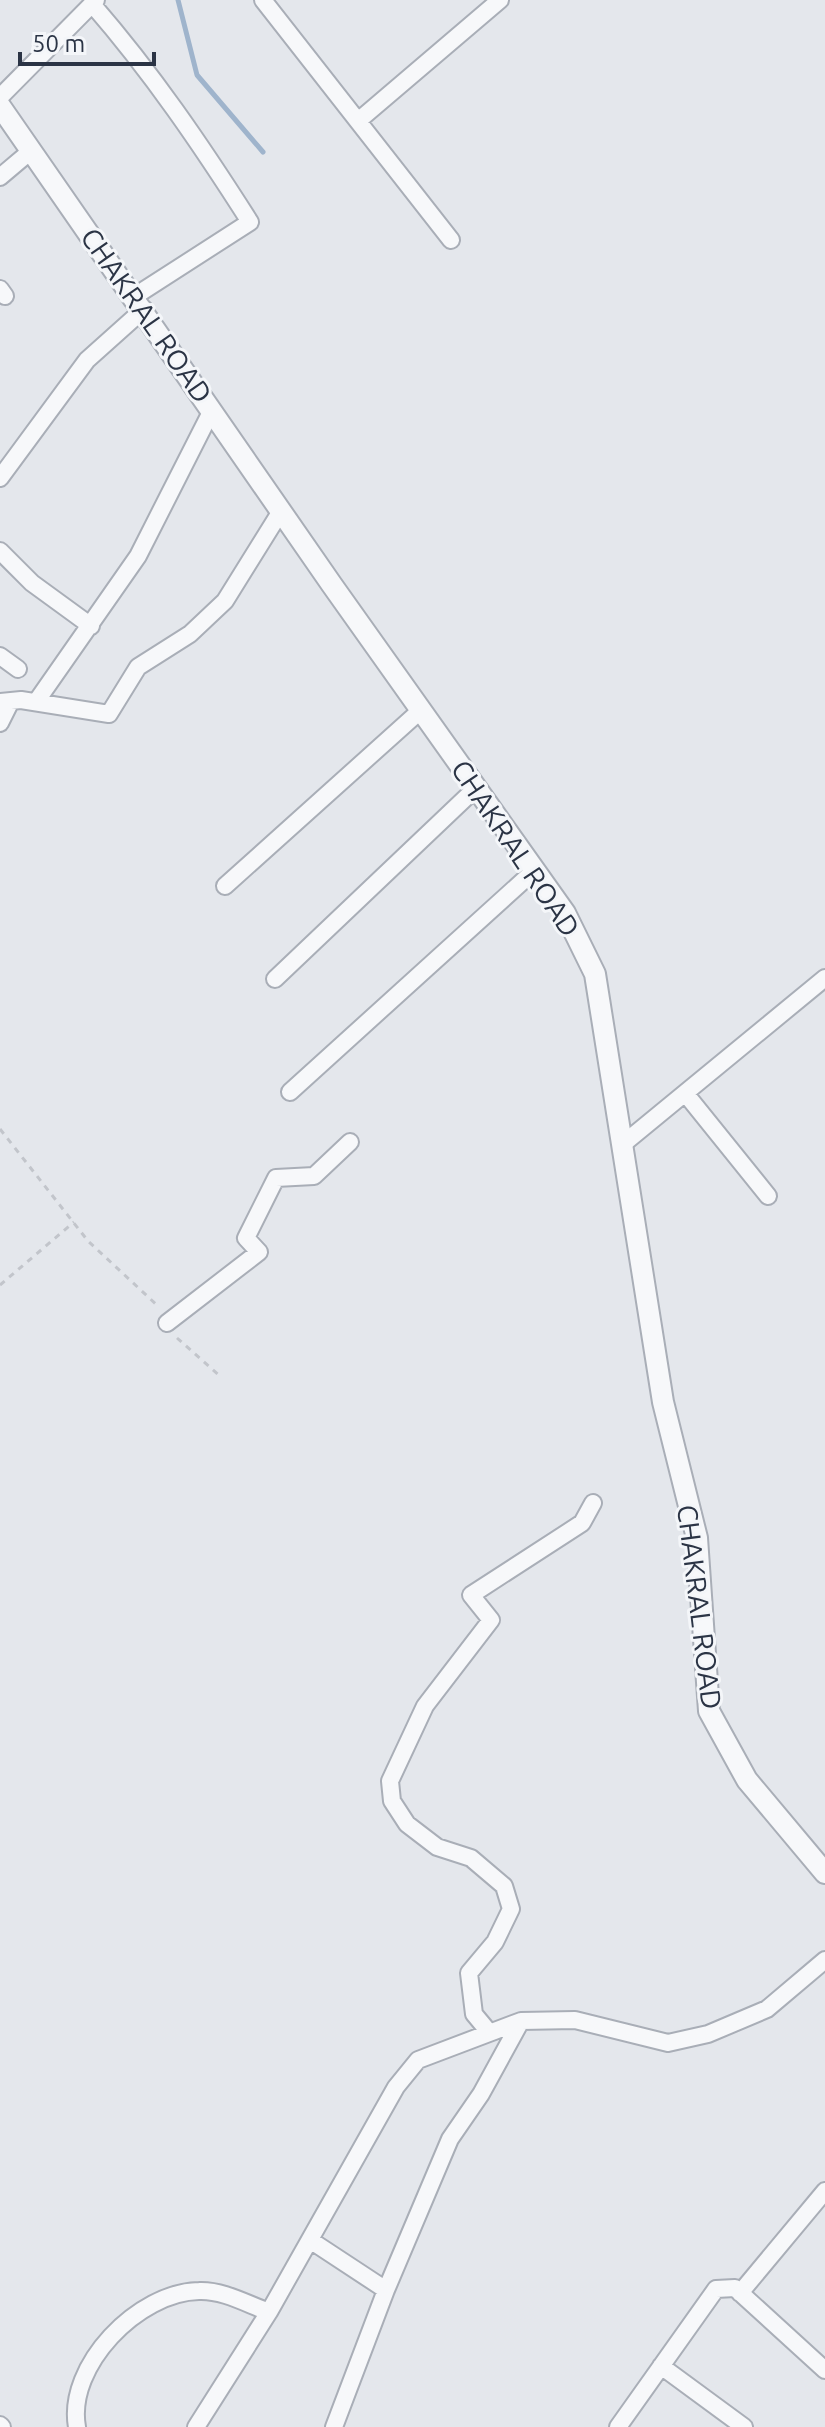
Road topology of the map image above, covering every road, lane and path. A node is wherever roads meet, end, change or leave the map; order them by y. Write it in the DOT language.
graph roads {
  1 [pos="263,0"];
  2 [pos="500,0"];
  3 [pos="94,2"];
  4 [pos="0,97"];
  5 [pos="0,106"];
  6 [pos="358,121"];
  7 [pos="32,150"];
  8 [pos="0,177"];
  9 [pos="451,240"];
  10 [pos="139,302"];
  11 [pos="212,410"];
  12 [pos="0,478"];
  13 [pos="281,511"];
  14 [pos="0,551"];
  15 [pos="91,626"];
  16 [pos="0,656"];
  17 [pos="18,669"];
  18 [pos="5,701"];
  19 [pos="36,702"];
  20 [pos="421,710"];
  21 [pos="0,723"];
  22 [pos="476,788"];
  23 [pos="535,870"];
  24 [pos="225,886"];
  25 [pos="825,978"];
  26 [pos="275,979"];
  27 [pos="290,1092"];
  28 [pos="685,1093"];
  29 [pos="0,1129"];
  30 [pos="350,1142"];
  31 [pos="623,1144"];
  32 [pos="768,1196"];
  33 [pos="74,1222"];
  34 [pos="0,1285"];
  35 [pos="167,1323"];
  36 [pos="220,1376"];
  37 [pos="593,1503"];
  38 [pos="825,1873"];
  39 [pos="825,1960"];
  40 [pos="521,2021"];
  41 [pos="489,2032"];
  42 [pos="825,2191"];
  43 [pos="310,2240"];
  44 [pos="386,2290"];
  45 [pos="740,2293"];
  46 [pos="269,2312"];
  47 [pos="661,2366"];
  48 [pos="825,2370"];
  49 [pos="77,2427"];
  50 [pos="196,2427"];
  51 [pos="334,2427"];
  52 [pos="618,2427"];
  53 [pos="744,2427"];
  1 -- 6 [label="street"];
  2 -- 6 [label="street"];
  3 -- 4 [label="street"];
  3 -- 10 [label="street"];
  5 -- 7 [label="street, CHAKRAL ROAD"];
  6 -- 9 [label="street"];
  7 -- 8 [label="street"];
  7 -- 10 [label="street, CHAKRAL ROAD"];
  10 -- 11 [label="street, CHAKRAL ROAD"];
  10 -- 12 [label="street"];
  11 -- 13 [label="street, CHAKRAL ROAD"];
  11 -- 15 [label="street"];
  13 -- 19 [label="street"];
  13 -- 20 [label="street, CHAKRAL ROAD"];
  14 -- 15 [label="street"];
  15 -- 19 [label="street"];
  16 -- 17 [label="street"];
  18 -- 19 [label="street"];
  18 -- 21 [label="street"];
  20 -- 22 [label="street, CHAKRAL ROAD"];
  20 -- 24 [label="street"];
  22 -- 23 [label="street, CHAKRAL ROAD"];
  22 -- 26 [label="street"];
  23 -- 27 [label="street"];
  23 -- 31 [label="street, CHAKRAL ROAD"];
  25 -- 28 [label="street"];
  28 -- 31 [label="street"];
  28 -- 32 [label="street"];
  29 -- 33 [label="path"];
  30 -- 35 [label="street"];
  31 -- 38 [label="street, CHAKRAL ROAD"];
  33 -- 34 [label="path"];
  33 -- 35 [label="path"];
  35 -- 36 [label="path"];
  37 -- 41 [label="street"];
  39 -- 40 [label="street"];
  40 -- 41 [label="street"];
  40 -- 44 [label="street"];
  41 -- 43 [label="street"];
  42 -- 45 [label="street"];
  43 -- 44 [label="street"];
  43 -- 46 [label="street"];
  44 -- 51 [label="street"];
  45 -- 47 [label="street"];
  45 -- 48 [label="street"];
  46 -- 49 [label="street"];
  46 -- 50 [label="street"];
  47 -- 52 [label="street"];
  47 -- 53 [label="street"];
}
